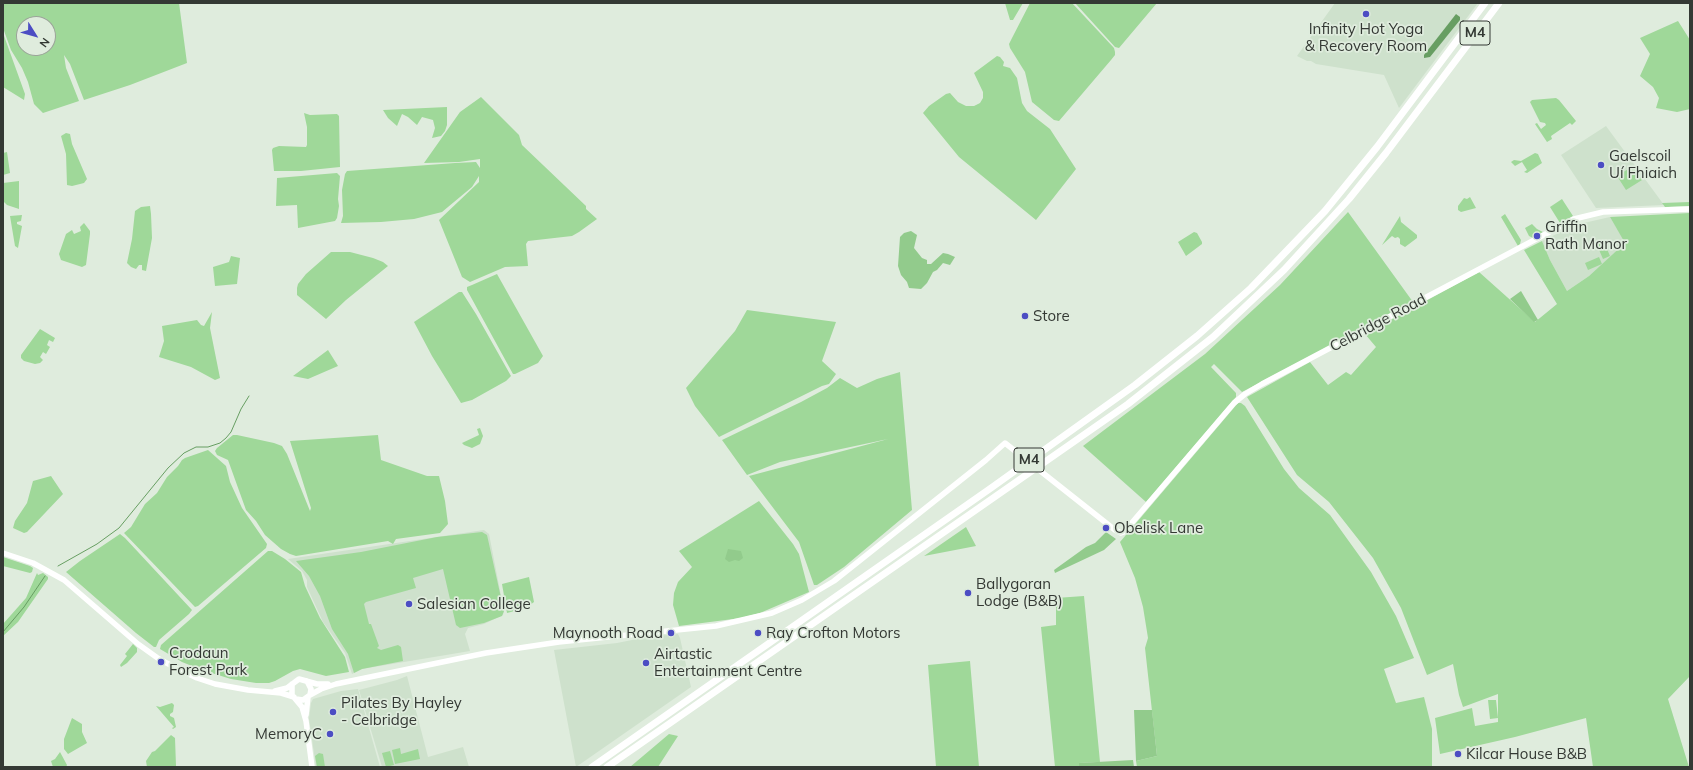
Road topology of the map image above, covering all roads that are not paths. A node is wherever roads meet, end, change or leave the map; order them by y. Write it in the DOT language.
graph roads {
  1 [pos="1484,3"];
  2 [pos="1500,3"];
  3 [pos="1690,209"];
  4 [pos="3,553"];
  5 [pos="307,681"];
  6 [pos="292,684"];
  7 [pos="336,684"];
  8 [pos="259,691"];
  9 [pos="309,696"];
  10 [pos="295,698"];
  11 [pos="306,721"];
  12 [pos="312,767"];
  13 [pos="592,767"];
  14 [pos="607,767"];
  1 -- 13 [label="highway, M4"];
  2 -- 14 [label="highway, M4"];
  3 -- 7 [label="main road, Celbridge Road"];
  4 -- 8 [label="main road"];
  5 -- 6 [label="main road"];
  5 -- 7 [label="main road"];
  5 -- 9 [label="main road"];
  6 -- 8 [label="main road"];
  6 -- 10 [label="main road"];
  7 -- 9 [label="main road"];
  8 -- 10 [label="main road"];
  9 -- 10 [label="main road"];
  9 -- 11 [label="main road"];
  10 -- 11 [label="main road"];
  11 -- 12 [label="main road"];
}
